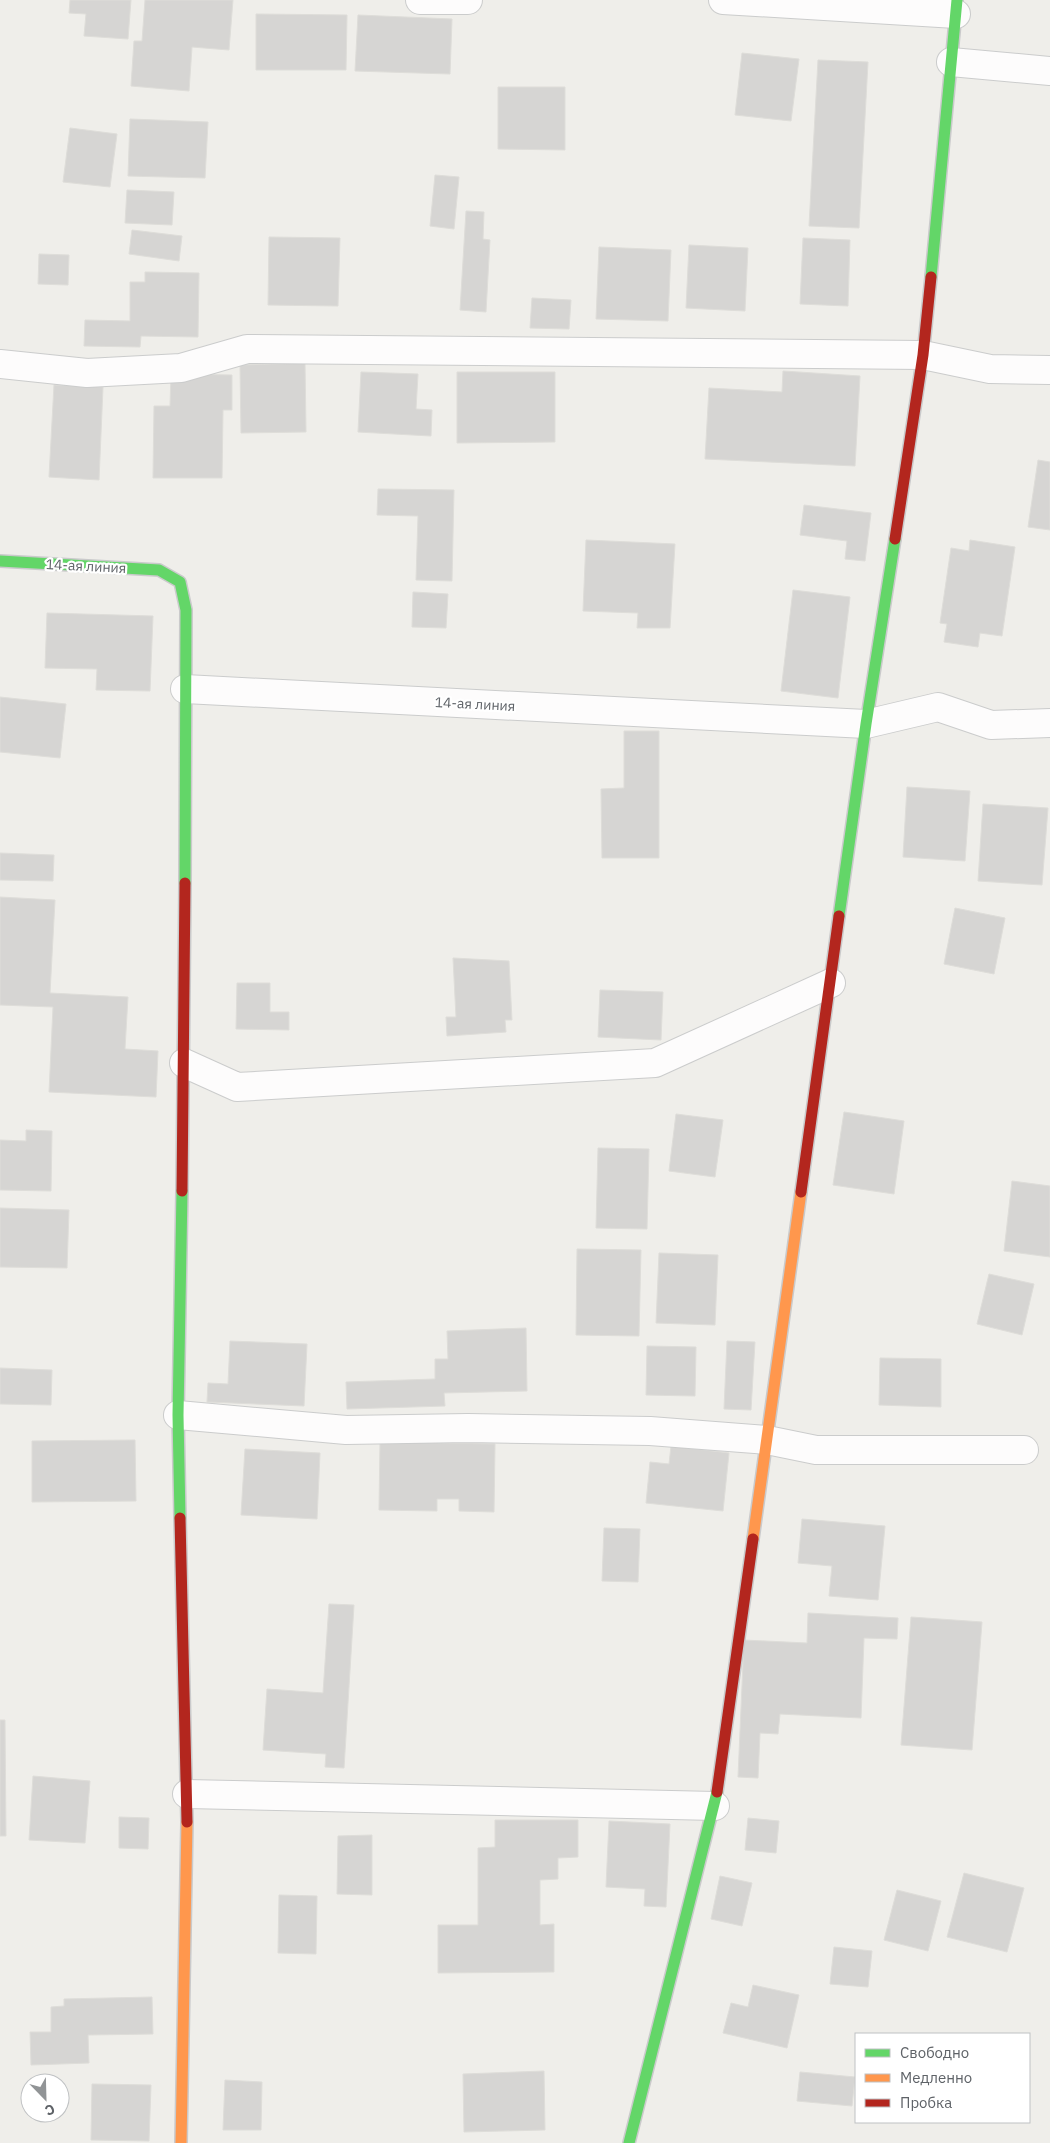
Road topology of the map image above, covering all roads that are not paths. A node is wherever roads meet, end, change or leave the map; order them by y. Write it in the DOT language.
graph roads {
  1 [pos="420,0"];
  2 [pos="468,0"];
  3 [pos="723,0"];
  4 [pos="956,7"];
  5 [pos="951,62"];
  6 [pos="1050,71"];
  7 [pos="923,355"];
  8 [pos="0,364"];
  9 [pos="1050,370"];
  10 [pos="0,561"];
  11 [pos="185,689"];
  12 [pos="1050,723"];
  13 [pos="866,724"];
  14 [pos="831,983"];
  15 [pos="184,1063"];
  16 [pos="178,1415"];
  17 [pos="767,1440"];
  18 [pos="1024,1450"];
  19 [pos="187,1794"];
  20 [pos="715,1806"];
  21 [pos="181,2143"];
  22 [pos="629,2143"];
  1 -- 2 [label="street"];
  3 -- 4 [label="street"];
  4 -- 5 [label="street"];
  5 -- 6 [label="street"];
  5 -- 7 [label="street"];
  7 -- 8 [label="street"];
  7 -- 9 [label="street"];
  7 -- 13 [label="street"];
  10 -- 11 [label="street, 14-ая линия"];
  11 -- 13 [label="street, 14-ая линия"];
  11 -- 15 [label="street"];
  12 -- 13 [label="street, 14-ая линия"];
  13 -- 14 [label="street"];
  14 -- 15 [label="street"];
  14 -- 17 [label="street"];
  15 -- 16 [label="street"];
  16 -- 17 [label="street"];
  16 -- 19 [label="street"];
  17 -- 18 [label="street"];
  17 -- 20 [label="street"];
  19 -- 20 [label="street"];
  19 -- 21 [label="street"];
  20 -- 22 [label="street"];
}
